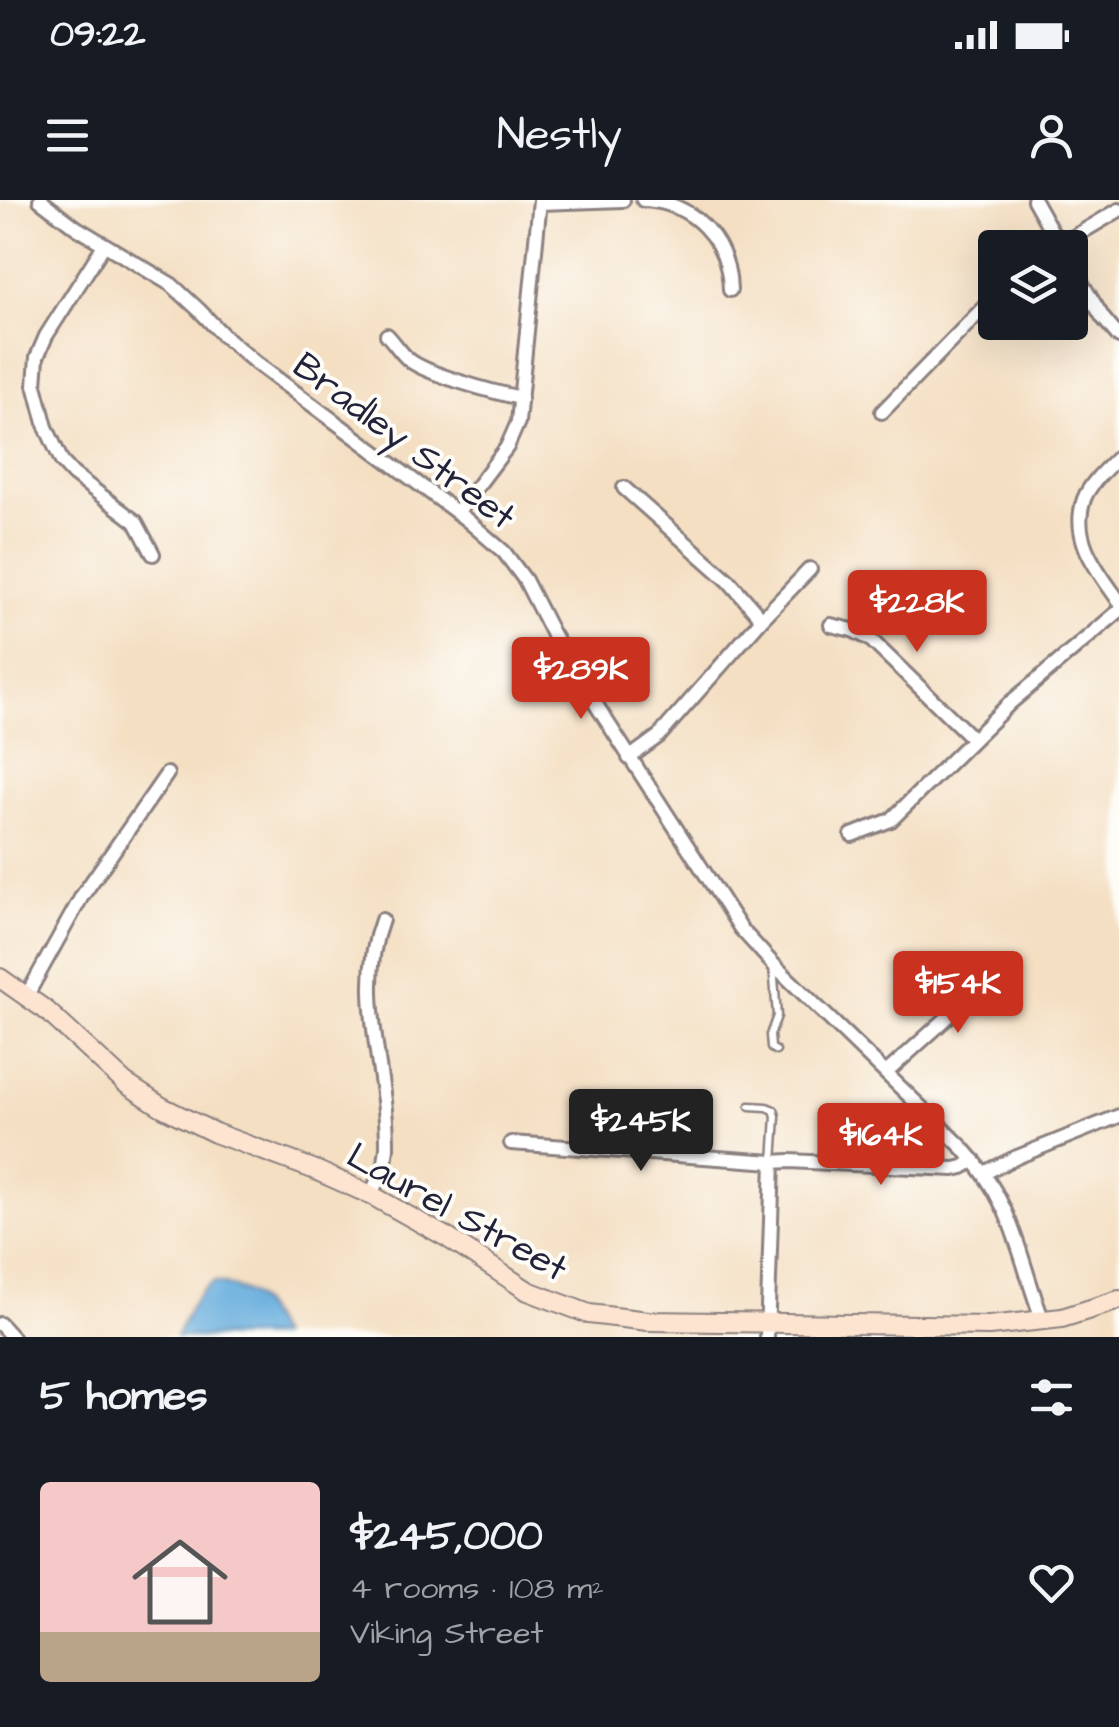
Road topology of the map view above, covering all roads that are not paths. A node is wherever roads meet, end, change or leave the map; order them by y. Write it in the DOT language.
graph roads {
  1 [pos="40,200"];
  2 [pos="622,200"];
  3 [pos="643,200"];
  4 [pos="1034,200"];
  5 [pos="540,202"];
  6 [pos="1119,210"];
  7 [pos="1050,230"];
  8 [pos="1087,230"];
  9 [pos="104,245"];
  10 [pos="730,290"];
  11 [pos="1088,294"];
  12 [pos="978,313"];
  13 [pos="387,335"];
  14 [pos="1119,337"];
  15 [pos="521,398"];
  16 [pos="882,412"];
  17 [pos="1119,456"];
  18 [pos="624,488"];
  19 [pos="457,512"];
  20 [pos="153,554"];
  21 [pos="810,569"];
  22 [pos="1119,601"];
  23 [pos="1119,611"];
  24 [pos="762,619"];
  25 [pos="832,625"];
  26 [pos="972,738"];
  27 [pos="630,758"];
  28 [pos="168,774"];
  29 [pos="852,836"];
  30 [pos="382,920"];
  31 [pos="773,964"];
  32 [pos="1008,972"];
  33 [pos="0,978"];
  34 [pos="26,995"];
  35 [pos="776,1052"];
  36 [pos="886,1073"];
  37 [pos="750,1106"];
  38 [pos="1119,1116"];
  39 [pos="512,1143"];
  40 [pos="974,1160"];
  41 [pos="773,1162"];
  42 [pos="984,1173"];
  43 [pos="371,1195"];
  44 [pos="1119,1300"];
  45 [pos="0,1324"];
  46 [pos="1046,1329"];
  47 [pos="767,1330"];
  48 [pos="12,1337"];
  1 -- 9 [label="street, Bradley Street"];
  2 -- 5 [label="street"];
  3 -- 10 [label="street"];
  4 -- 7 [label="street"];
  5 -- 15 [label="street"];
  6 -- 8 [label="street"];
  9 -- 19 [label="street, Bradley Street"];
  9 -- 20 [label="street"];
  11 -- 14 [label="street"];
  12 -- 16 [label="street"];
  13 -- 15 [label="street"];
  15 -- 19 [label="street"];
  17 -- 22 [label="street"];
  18 -- 24 [label="street"];
  19 -- 27 [label="street, Bradley Street"];
  21 -- 24 [label="street"];
  23 -- 26 [label="street"];
  24 -- 27 [label="street"];
  25 -- 26 [label="street"];
  26 -- 29 [label="street"];
  27 -- 31 [label="street, Bradley Street"];
  28 -- 34 [label="street"];
  30 -- 43 [label="street"];
  31 -- 35 [label="lane"];
  31 -- 36 [label="street, Bradley Street"];
  32 -- 36 [label="street"];
  33 -- 34 [label="street, Laurel Street"];
  34 -- 43 [label="street, Laurel Street"];
  36 -- 40 [label="street, Bradley Street"];
  37 -- 41 [label="lane"];
  38 -- 42 [label="street"];
  39 -- 41 [label="street"];
  40 -- 41 [label="street"];
  40 -- 42 [label="street, Bradley Street"];
  41 -- 47 [label="street"];
  42 -- 46 [label="street, Bradley Street"];
  43 -- 47 [label="street, Laurel Street"];
  44 -- 46 [label="street, Laurel Street"];
  45 -- 48 [label="street"];
  46 -- 47 [label="street, Laurel Street"];
}
